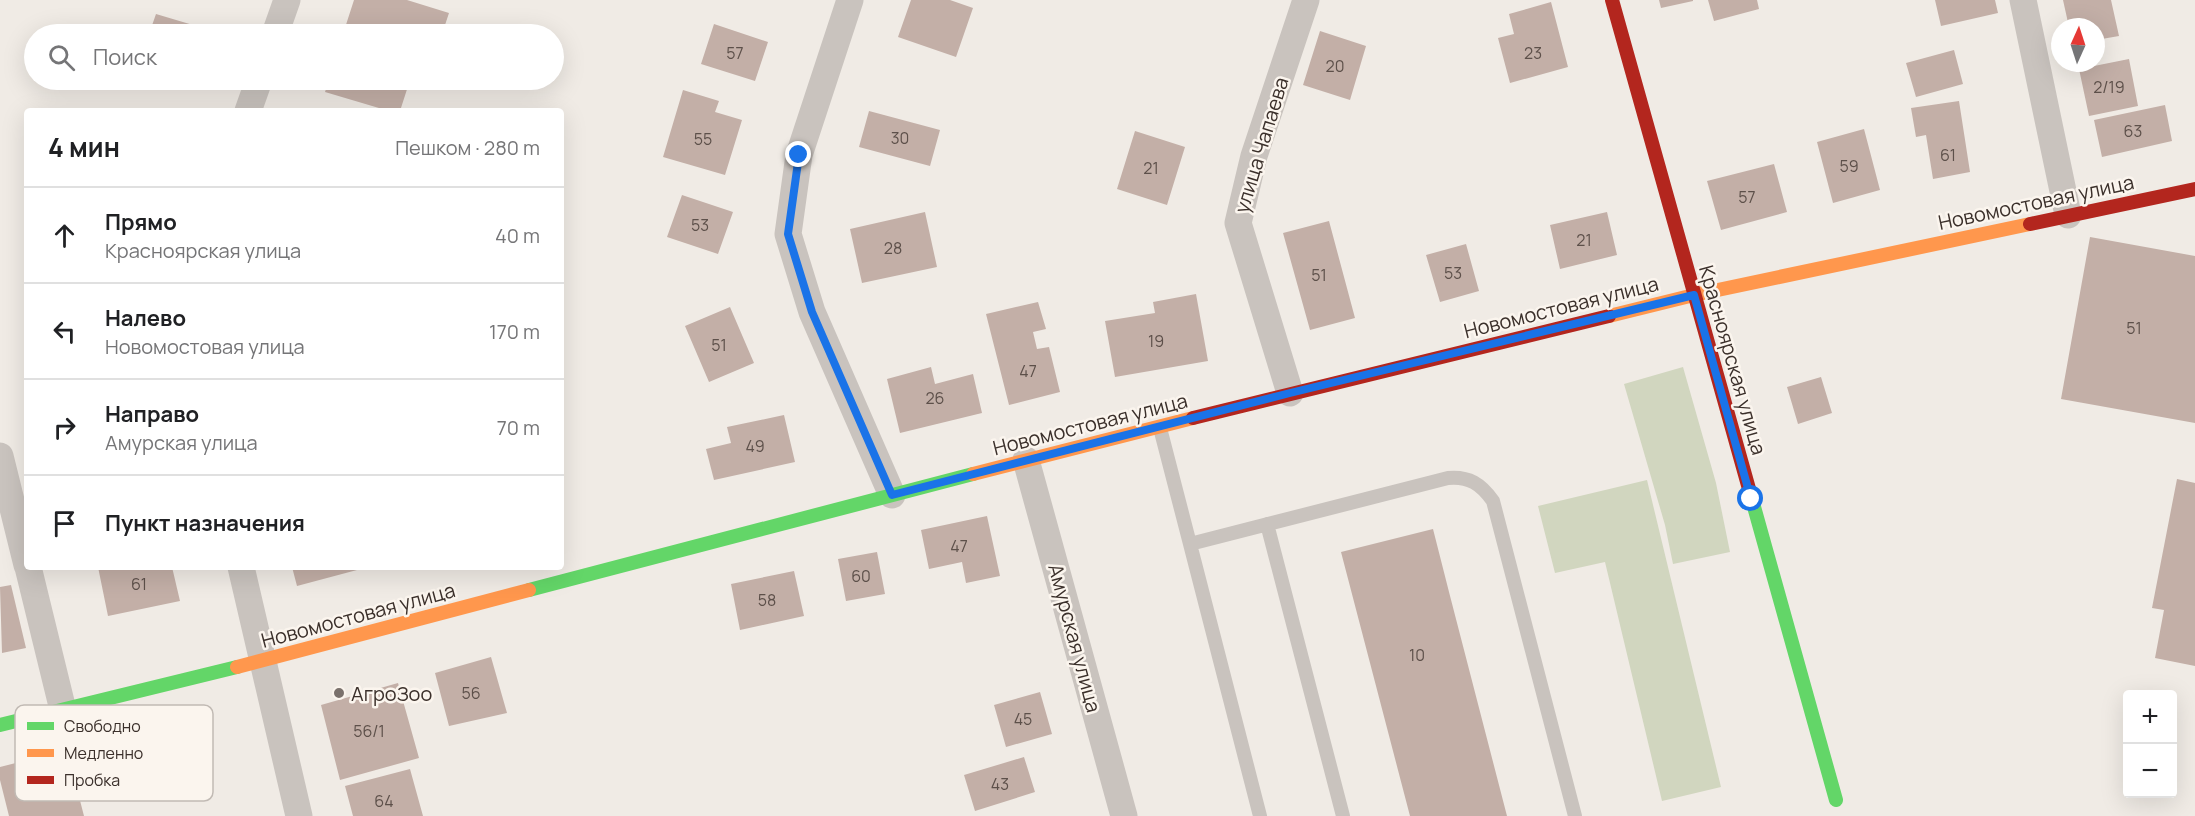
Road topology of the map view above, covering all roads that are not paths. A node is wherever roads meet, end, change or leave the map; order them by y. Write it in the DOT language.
graph roads {
  1 [pos="287,0"];
  2 [pos="850,0"];
  3 [pos="1306,0"];
  4 [pos="1612,0"];
  5 [pos="2024,0"];
  6 [pos="279,24"];
  7 [pos="255,90"];
  8 [pos="249,108"];
  9 [pos="2195,189"];
  10 [pos="2068,215"];
  11 [pos="1694,295"];
  12 [pos="1290,393"];
  13 [pos="1160,428"];
  14 [pos="0,456"];
  15 [pos="1026,460"];
  16 [pos="892,495"];
  17 [pos="1267,524"];
  18 [pos="1190,544"];
  19 [pos="24,554"];
  20 [pos="28,570"];
  21 [pos="242,570"];
  22 [pos="264,660"];
  23 [pos="62,705"];
  24 [pos="83,705"];
  25 [pos="15,721"];
  26 [pos="0,725"];
  27 [pos="1836,800"];
  28 [pos="299,816"];
  29 [pos="1124,816"];
  30 [pos="1260,816"];
  31 [pos="1343,816"];
  32 [pos="1575,816"];
  33 [pos="1839,816"];
  1 -- 6 [label="street"];
  2 -- 16 [label="street"];
  3 -- 12 [label="street, улица Чапаева"];
  4 -- 11 [label="street, Красноярская улица"];
  5 -- 10 [label="street"];
  7 -- 8 [label="street"];
  9 -- 10 [label="street, Новомостовая улица"];
  10 -- 11 [label="street, Новомостовая улица"];
  11 -- 12 [label="street, Новомостовая улица"];
  11 -- 27 [label="street, Красноярская улица"];
  12 -- 13 [label="street, Новомостовая улица"];
  13 -- 15 [label="street, Новомостовая улица"];
  13 -- 18 [label="lane"];
  14 -- 19 [label="street"];
  15 -- 16 [label="street, Новомостовая улица"];
  15 -- 29 [label="street, Амурская улица"];
  16 -- 22 [label="street, Новомостовая улица"];
  17 -- 18 [label="lane"];
  17 -- 31 [label="lane"];
  17 -- 32 [label="lane"];
  18 -- 30 [label="lane"];
  20 -- 23 [label="street"];
  21 -- 22 [label="street"];
  22 -- 24 [label="street, Новомостовая улица"];
  22 -- 28 [label="street"];
  25 -- 26 [label="street, Новомостовая улица"];
  27 -- 33 [label="lane"];
}
